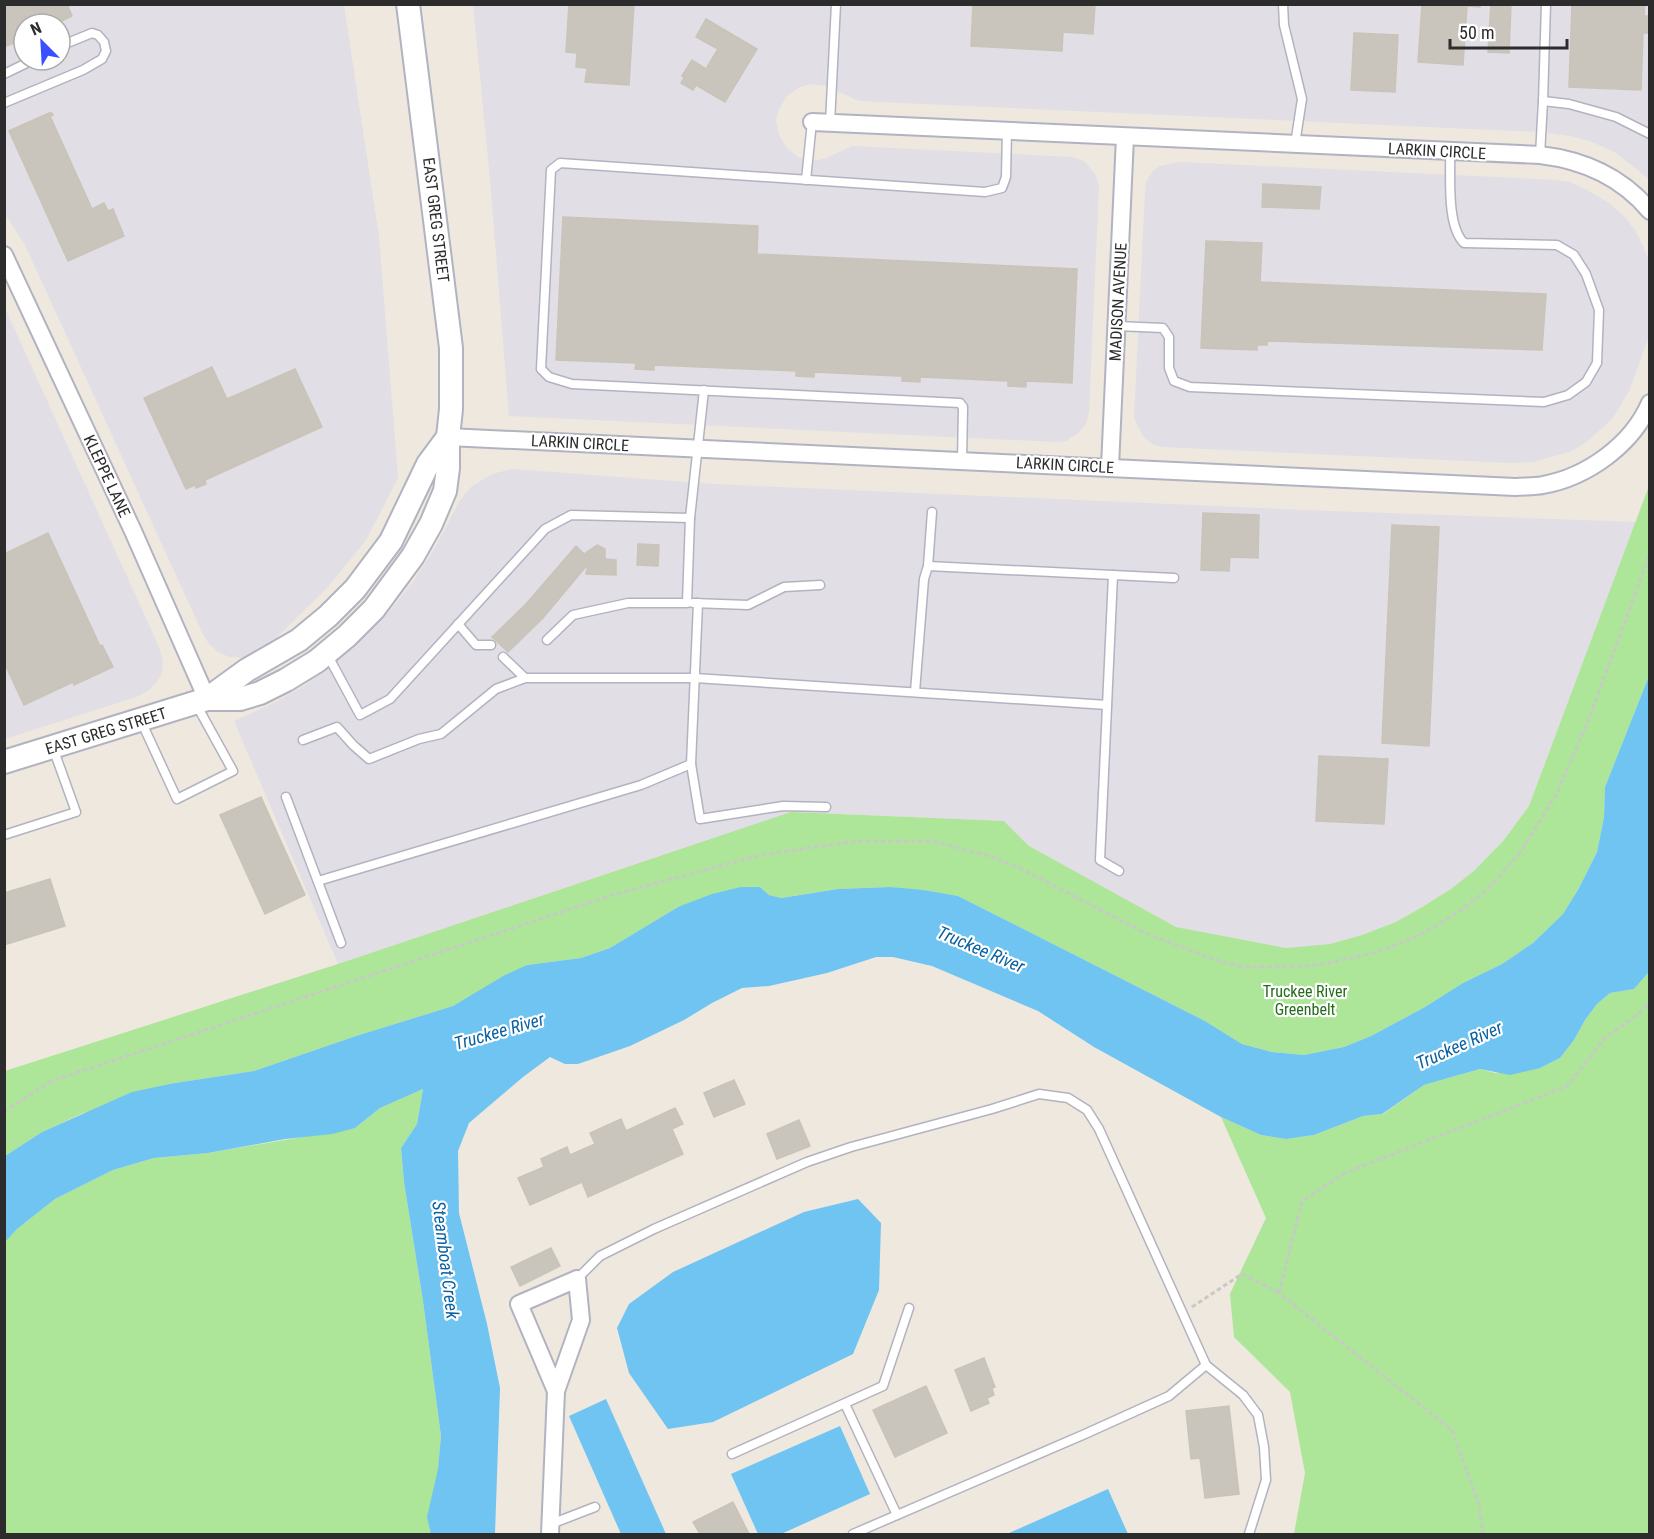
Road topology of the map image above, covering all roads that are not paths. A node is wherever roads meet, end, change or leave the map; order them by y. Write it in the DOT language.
graph roads {
  1 [pos="408,4"];
  2 [pos="836,4"];
  3 [pos="1284,4"];
  4 [pos="1546,4"];
  5 [pos="72,41"];
  6 [pos="1543,100"];
  7 [pos="4,103"];
  8 [pos="812,122"];
  9 [pos="830,123"];
  10 [pos="1007,131"];
  11 [pos="1650,134"];
  12 [pos="1125,136"];
  13 [pos="1295,144"];
  14 [pos="1450,151"];
  15 [pos="1540,154"];
  16 [pos="806,180"];
  17 [pos="1650,211"];
  18 [pos="4,255"];
  19 [pos="1116,326"];
  20 [pos="704,390"];
  21 [pos="1650,403"];
  22 [pos="448,437"];
  23 [pos="699,448"];
  24 [pos="962,461"];
  25 [pos="1110,467"];
  26 [pos="932,512"];
  27 [pos="690,518"];
  28 [pos="928,566"];
  29 [pos="1113,575"];
  30 [pos="1174,578"];
  31 [pos="820,585"];
  32 [pos="687,603"];
  33 [pos="698,603"];
  34 [pos="458,624"];
  35 [pos="547,640"];
  36 [pos="492,645"];
  37 [pos="326,653"];
  38 [pos="503,657"];
  39 [pos="525,678"];
  40 [pos="695,678"];
  41 [pos="915,692"];
  42 [pos="201,701"];
  43 [pos="1107,705"];
  44 [pos="141,720"];
  45 [pos="303,740"];
  46 [pos="53,747"];
  47 [pos="4,762"];
  48 [pos="691,764"];
  49 [pos="286,797"];
  50 [pos="826,807"];
  51 [pos="4,835"];
  52 [pos="1119,871"];
  53 [pos="318,881"];
  54 [pos="341,943"];
  55 [pos="578,1279"];
  56 [pos="909,1308"];
  57 [pos="1206,1365"];
  58 [pos="556,1391"];
  59 [pos="845,1404"];
  60 [pos="732,1454"];
  61 [pos="595,1507"];
  62 [pos="897,1515"];
  63 [pos="551,1529"];
  64 [pos="853,1534"];
  65 [pos="1249,1534"];
  1 -- 22 [label="main road, EAST GREG STREET"];
  2 -- 9 [label="lane"];
  3 -- 13 [label="lane"];
  4 -- 6 [label="lane"];
  5 -- 7 [label="lane"];
  6 -- 11 [label="lane"];
  6 -- 15 [label="lane"];
  8 -- 9 [label="street, LARKIN CIRCLE"];
  8 -- 16 [label="lane"];
  9 -- 10 [label="street, LARKIN CIRCLE"];
  10 -- 12 [label="street, LARKIN CIRCLE"];
  10 -- 16 [label="lane"];
  12 -- 13 [label="street, LARKIN CIRCLE"];
  12 -- 19 [label="street, MADISON AVENUE"];
  13 -- 14 [label="street, LARKIN CIRCLE"];
  14 -- 15 [label="street, LARKIN CIRCLE"];
  14 -- 19 [label="lane"];
  15 -- 17 [label="street, LARKIN CIRCLE"];
  16 -- 20 [label="lane"];
  18 -- 42 [label="street, KLEPPE LANE"];
  19 -- 25 [label="street, MADISON AVENUE"];
  20 -- 23 [label="lane"];
  20 -- 24 [label="lane"];
  21 -- 25 [label="street, LARKIN CIRCLE"];
  22 -- 23 [label="street, LARKIN CIRCLE"];
  22 -- 37 [label="main road, EAST GREG STREET"];
  22 -- 42 [label="main road, EAST GREG STREET"];
  23 -- 24 [label="street, LARKIN CIRCLE"];
  23 -- 27 [label="lane"];
  24 -- 25 [label="street, LARKIN CIRCLE"];
  26 -- 28 [label="lane"];
  27 -- 32 [label="lane"];
  27 -- 34 [label="lane"];
  28 -- 29 [label="lane"];
  28 -- 41 [label="lane"];
  29 -- 30 [label="lane"];
  29 -- 43 [label="lane"];
  31 -- 33 [label="lane"];
  32 -- 33 [label="lane"];
  32 -- 35 [label="lane"];
  33 -- 40 [label="lane"];
  34 -- 36 [label="lane"];
  34 -- 37 [label="lane"];
  37 -- 42 [label="main road, EAST GREG STREET"];
  38 -- 39 [label="lane"];
  39 -- 40 [label="lane"];
  39 -- 45 [label="lane"];
  40 -- 41 [label="lane"];
  40 -- 48 [label="lane"];
  41 -- 43 [label="lane"];
  42 -- 44 [label="main road, EAST GREG STREET"];
  42 -- 44 [label="lane"];
  43 -- 52 [label="lane"];
  44 -- 46 [label="main road, EAST GREG STREET"];
  46 -- 47 [label="main road, EAST GREG STREET"];
  46 -- 51 [label="lane"];
  48 -- 50 [label="lane"];
  48 -- 53 [label="lane"];
  49 -- 53 [label="lane"];
  53 -- 54 [label="lane"];
  55 -- 57 [label="lane"];
  55 -- 58 [label="street"];
  55 -- 58 [label="street"];
  56 -- 59 [label="lane"];
  57 -- 62 [label="lane"];
  57 -- 65 [label="lane"];
  58 -- 63 [label="street"];
  59 -- 60 [label="lane"];
  59 -- 62 [label="lane"];
  61 -- 63 [label="lane"];
  62 -- 64 [label="lane"];
}
